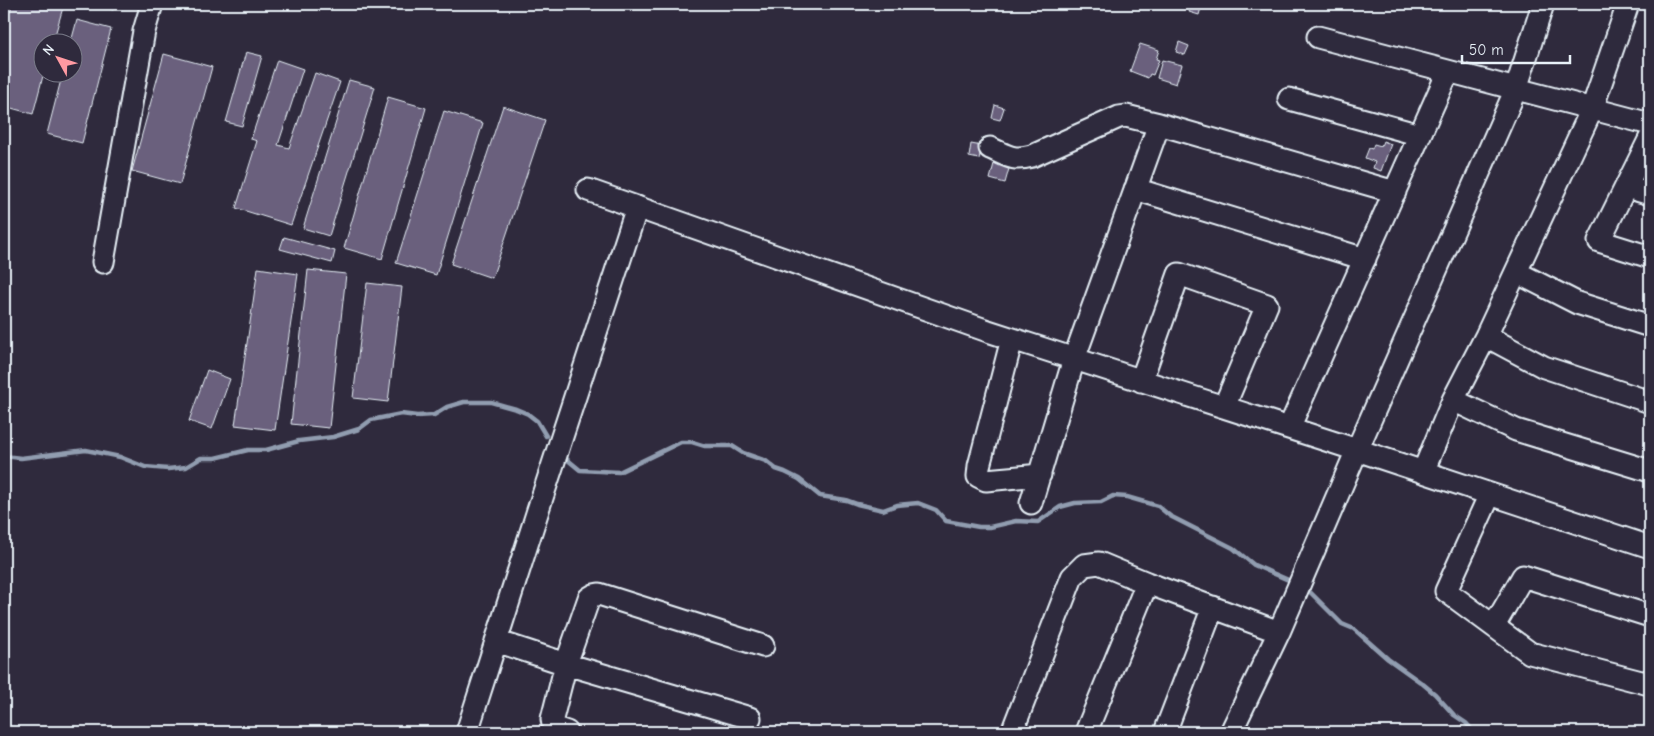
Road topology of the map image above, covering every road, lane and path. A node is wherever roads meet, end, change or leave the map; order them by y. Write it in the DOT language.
graph roads {
  1 [pos="152,4"];
  2 [pos="1543,4"];
  3 [pos="1628,4"];
  4 [pos="1318,37"];
  5 [pos="1448,72"];
  6 [pos="1516,90"];
  7 [pos="1289,99"];
  8 [pos="1592,109"];
  9 [pos="1159,124"];
  10 [pos="1650,124"];
  11 [pos="1420,135"];
  12 [pos="1650,138"];
  13 [pos="990,148"];
  14 [pos="1626,188"];
  15 [pos="1135,189"];
  16 [pos="588,190"];
  17 [pos="1395,192"];
  18 [pos="1650,194"];
  19 [pos="637,207"];
  20 [pos="1650,257"];
  21 [pos="1365,258"];
  22 [pos="102,262"];
  23 [pos="1516,272"];
  24 [pos="1650,326"];
  25 [pos="1486,336"];
  26 [pos="1012,339"];
  27 [pos="1074,359"];
  28 [pos="1141,381"];
  29 [pos="1453,400"];
  30 [pos="1650,402"];
  31 [pos="1224,407"];
  32 [pos="1289,428"];
  33 [pos="1357,450"];
  34 [pos="1650,471"];
  35 [pos="1423,472"];
  36 [pos="1040,474"];
  37 [pos="1490,494"];
  38 [pos="1032,503"];
  39 [pos="1650,547"];
  40 [pos="1147,583"];
  41 [pos="1214,607"];
  42 [pos="1650,616"];
  43 [pos="1494,626"];
  44 [pos="1280,632"];
  45 [pos="496,641"];
  46 [pos="763,646"];
  47 [pos="566,664"];
  48 [pos="1650,680"];
  49 [pos="750,718"];
  50 [pos="467,732"];
  51 [pos="567,732"];
  52 [pos="1012,732"];
  53 [pos="1086,732"];
  54 [pos="1165,732"];
  55 [pos="1231,732"];
  1 -- 22 [label="street"];
  2 -- 6 [label="street"];
  3 -- 8 [label="street"];
  4 -- 5 [label="street"];
  5 -- 6 [label="street"];
  5 -- 11 [label="street"];
  6 -- 8 [label="street"];
  6 -- 33 [label="street"];
  7 -- 11 [label="street"];
  8 -- 10 [label="street"];
  8 -- 23 [label="street"];
  9 -- 13 [label="street"];
  9 -- 15 [label="street"];
  9 -- 17 [label="street"];
  11 -- 17 [label="street"];
  12 -- 14 [label="street"];
  14 -- 18 [label="street"];
  14 -- 20 [label="street"];
  15 -- 21 [label="street"];
  15 -- 27 [label="street"];
  16 -- 19 [label="street"];
  17 -- 21 [label="street"];
  19 -- 26 [label="street"];
  19 -- 45 [label="street"];
  21 -- 32 [label="street"];
  23 -- 24 [label="street"];
  23 -- 25 [label="street"];
  25 -- 29 [label="street"];
  25 -- 30 [label="street"];
  26 -- 27 [label="street"];
  26 -- 36 [label="street"];
  27 -- 28 [label="street"];
  27 -- 36 [label="street"];
  28 -- 31 [label="street"];
  28 -- 31 [label="street"];
  29 -- 34 [label="street"];
  29 -- 35 [label="street"];
  31 -- 32 [label="street"];
  32 -- 33 [label="street"];
  33 -- 35 [label="street"];
  33 -- 44 [label="street"];
  35 -- 37 [label="street"];
  36 -- 38 [label="street"];
  37 -- 39 [label="street"];
  37 -- 43 [label="street"];
  40 -- 41 [label="street"];
  40 -- 52 [label="street"];
  40 -- 53 [label="street"];
  41 -- 44 [label="street"];
  41 -- 54 [label="street"];
  42 -- 43 [label="street"];
  43 -- 48 [label="street"];
  44 -- 55 [label="street"];
  45 -- 47 [label="street"];
  45 -- 50 [label="street"];
  46 -- 47 [label="street"];
  47 -- 49 [label="street"];
  47 -- 51 [label="street"];
}
